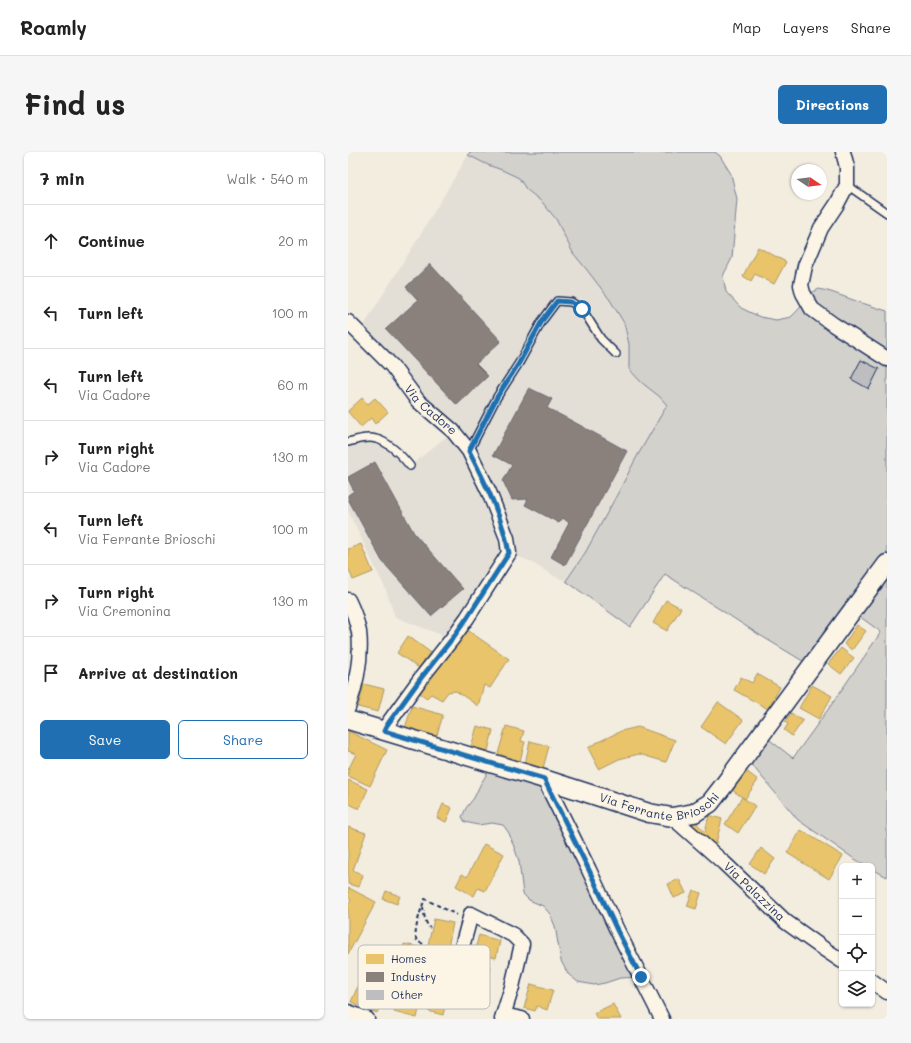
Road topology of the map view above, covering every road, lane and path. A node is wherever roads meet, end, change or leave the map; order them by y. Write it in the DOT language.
graph roads {
  1 [pos="843,152"];
  2 [pos="847,185"];
  3 [pos="887,213"];
  4 [pos="348,322"];
  5 [pos="616,354"];
  6 [pos="887,359"];
  7 [pos="348,442"];
  8 [pos="469,451"];
  9 [pos="410,466"];
  10 [pos="887,564"];
  11 [pos="348,600"];
  12 [pos="348,708"];
  13 [pos="348,720"];
  14 [pos="384,731"];
  15 [pos="544,779"];
  16 [pos="672,817"];
  17 [pos="422,906"];
  18 [pos="469,920"];
  19 [pos="430,928"];
  20 [pos="422,944"];
  21 [pos="462,945"];
  22 [pos="839,959"];
  23 [pos="875,983"];
  24 [pos="887,992"];
  25 [pos="348,1012"];
  26 [pos="502,1017"];
  27 [pos="367,1019"];
  28 [pos="522,1019"];
  29 [pos="662,1019"];
  1 -- 2 [label="street"];
  2 -- 3 [label="lane"];
  2 -- 6 [label="street"];
  4 -- 8 [label="street, Via Cadore"];
  5 -- 8 [label="lane"];
  7 -- 9 [label="lane"];
  8 -- 14 [label="street, Via Cadore"];
  10 -- 16 [label="street, Via Ferrante Brioschi"];
  11 -- 12 [label="street"];
  13 -- 14 [label="street, Via Ferrante Brioschi"];
  14 -- 15 [label="street, Via Ferrante Brioschi"];
  15 -- 16 [label="street, Via Ferrante Brioschi"];
  15 -- 29 [label="street"];
  16 -- 22 [label="street, Via Palazzina"];
  17 -- 18 [label="path"];
  17 -- 19 [label="path"];
  17 -- 20 [label="path"];
  18 -- 21 [label="street"];
  18 -- 26 [label="street"];
  23 -- 24 [label="street"];
  25 -- 27 [label="street"];
  26 -- 28 [label="street"];
}
